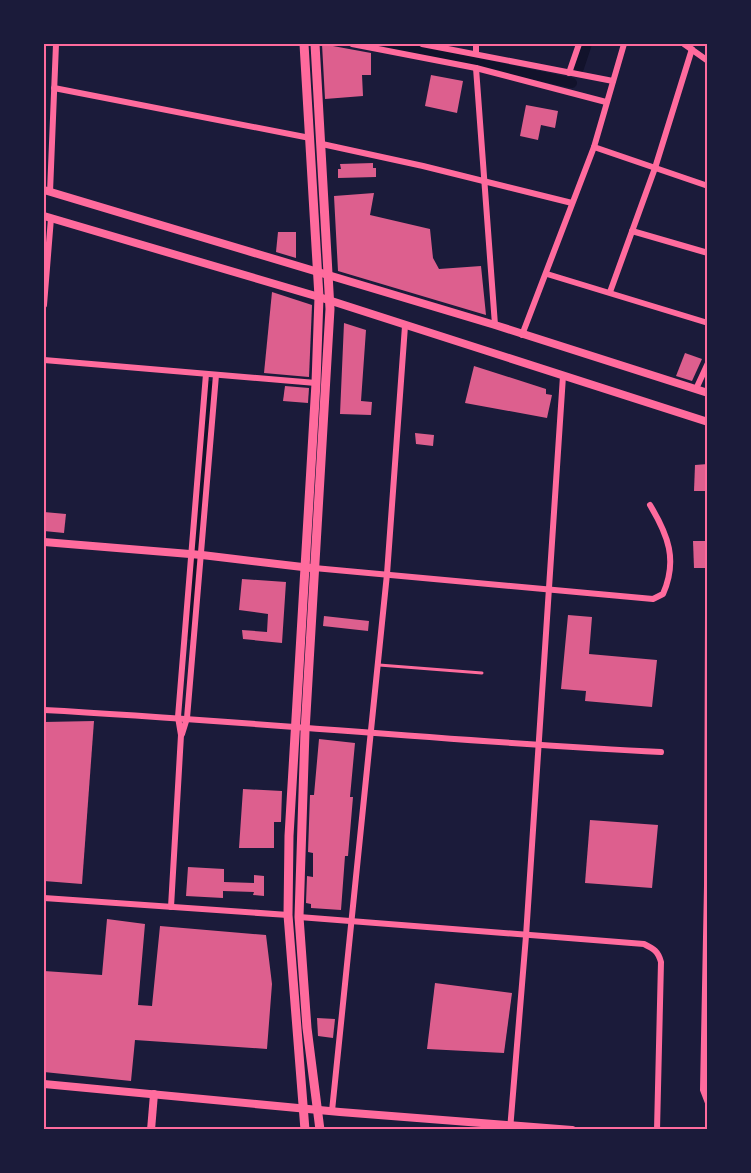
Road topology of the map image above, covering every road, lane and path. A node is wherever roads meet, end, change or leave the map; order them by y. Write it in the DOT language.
graph roads {
  1 [pos="56,44"];
  2 [pos="304,44"];
  3 [pos="315,44"];
  4 [pos="352,44"];
  5 [pos="422,44"];
  6 [pos="476,44"];
  7 [pos="579,44"];
  8 [pos="624,44"];
  9 [pos="684,44"];
  10 [pos="692,49"];
  11 [pos="476,54"];
  12 [pos="708,61"];
  13 [pos="476,68"];
  14 [pos="569,73"];
  15 [pos="613,81"];
  16 [pos="54,88"];
  17 [pos="606,102"];
  18 [pos="310,138"];
  19 [pos="322,144"];
  20 [pos="594,147"];
  21 [pos="655,168"];
  22 [pos="486,182"];
  23 [pos="708,186"];
  24 [pos="47,191"];
  25 [pos="572,203"];
  26 [pos="47,217"];
  27 [pos="632,231"];
  28 [pos="708,253"];
  29 [pos="318,273"];
  30 [pos="547,274"];
  31 [pos="329,276"];
  32 [pos="610,292"];
  33 [pos="319,297"];
  34 [pos="329,300"];
  35 [pos="44,305"];
  36 [pos="708,323"];
  37 [pos="495,325"];
  38 [pos="405,326"];
  39 [pos="522,335"];
  40 [pos="44,360"];
  41 [pos="708,363"];
  42 [pos="206,374"];
  43 [pos="216,375"];
  44 [pos="563,376"];
  45 [pos="316,382"];
  46 [pos="696,389"];
  47 [pos="708,393"];
  48 [pos="708,422"];
  49 [pos="650,505"];
  50 [pos="44,542"];
  51 [pos="191,555"];
  52 [pos="201,556"];
  53 [pos="310,567"];
  54 [pos="387,574"];
  55 [pos="548,590"];
  56 [pos="708,614"];
  57 [pos="379,665"];
  58 [pos="707,667"];
  59 [pos="482,673"];
  60 [pos="44,710"];
  61 [pos="178,717"];
  62 [pos="187,718"];
  63 [pos="295,727"];
  64 [pos="305,728"];
  65 [pos="371,734"];
  66 [pos="181,735"];
  67 [pos="707,740"];
  68 [pos="538,746"];
  69 [pos="661,752"];
  70 [pos="707,812"];
  71 [pos="707,886"];
  72 [pos="44,898"];
  73 [pos="171,907"];
  74 [pos="288,915"];
  75 [pos="299,917"];
  76 [pos="351,922"];
  77 [pos="526,936"];
  78 [pos="707,938"];
  79 [pos="706,1036"];
  80 [pos="44,1084"];
  81 [pos="154,1094"];
  82 [pos="708,1103"];
  83 [pos="303,1108"];
  84 [pos="318,1110"];
  85 [pos="332,1111"];
  86 [pos="511,1127"];
  87 [pos="151,1130"];
  88 [pos="305,1130"];
  89 [pos="320,1130"];
  90 [pos="572,1130"];
  91 [pos="657,1130"];
  1 -- 16 [label="street"];
  2 -- 18 [label="main road"];
  3 -- 19 [label="main road"];
  4 -- 13 [label="street"];
  5 -- 11 [label="street"];
  6 -- 11 [label="street"];
  7 -- 14 [label="street"];
  8 -- 15 [label="street"];
  9 -- 10 [label="street"];
  10 -- 12 [label="street"];
  10 -- 21 [label="street"];
  11 -- 14 [label="street"];
  13 -- 17 [label="street"];
  13 -- 22 [label="street"];
  14 -- 15 [label="street"];
  15 -- 17 [label="street"];
  16 -- 18 [label="street"];
  16 -- 24 [label="street"];
  17 -- 20 [label="street"];
  18 -- 29 [label="main road"];
  19 -- 22 [label="street"];
  19 -- 31 [label="main road"];
  20 -- 21 [label="street"];
  20 -- 25 [label="street"];
  21 -- 23 [label="street"];
  21 -- 27 [label="street"];
  22 -- 25 [label="street"];
  22 -- 37 [label="street"];
  24 -- 29 [label="main road"];
  25 -- 30 [label="street"];
  26 -- 33 [label="main road"];
  26 -- 35 [label="street"];
  27 -- 28 [label="street"];
  27 -- 32 [label="street"];
  29 -- 31 [label="main road"];
  29 -- 33 [label="main road"];
  30 -- 32 [label="street"];
  30 -- 39 [label="street"];
  31 -- 34 [label="main road"];
  31 -- 37 [label="main road"];
  32 -- 36 [label="street"];
  33 -- 34 [label="main road"];
  33 -- 45 [label="main road"];
  34 -- 38 [label="main road"];
  34 -- 53 [label="main road"];
  37 -- 39 [label="main road"];
  38 -- 44 [label="main road"];
  38 -- 54 [label="street"];
  39 -- 46 [label="main road"];
  40 -- 42 [label="street"];
  41 -- 46 [label="street"];
  42 -- 43 [label="street"];
  42 -- 51 [label="street"];
  43 -- 45 [label="street"];
  43 -- 52 [label="street"];
  44 -- 48 [label="main road"];
  44 -- 55 [label="street"];
  45 -- 53 [label="main road"];
  46 -- 47 [label="main road"];
  49 -- 55 [label="street"];
  50 -- 51 [label="main road"];
  51 -- 52 [label="main road"];
  51 -- 61 [label="street"];
  52 -- 53 [label="main road"];
  52 -- 62 [label="street"];
  53 -- 54 [label="street"];
  53 -- 63 [label="main road"];
  53 -- 64 [label="main road"];
  54 -- 55 [label="street"];
  54 -- 57 [label="street"];
  55 -- 68 [label="street"];
  56 -- 58 [label="street"];
  57 -- 59 [label="lane"];
  57 -- 65 [label="street"];
  58 -- 67 [label="street"];
  60 -- 61 [label="street"];
  61 -- 62 [label="street"];
  61 -- 66 [label="street"];
  62 -- 63 [label="street"];
  62 -- 66 [label="street"];
  63 -- 64 [label="street"];
  63 -- 74 [label="main road"];
  64 -- 65 [label="street"];
  64 -- 75 [label="main road"];
  65 -- 68 [label="street"];
  65 -- 76 [label="street"];
  66 -- 73 [label="street"];
  67 -- 70 [label="street"];
  68 -- 69 [label="street"];
  68 -- 77 [label="street"];
  70 -- 71 [label="street"];
  71 -- 78 [label="street"];
  72 -- 73 [label="street"];
  73 -- 74 [label="street"];
  74 -- 83 [label="main road"];
  75 -- 76 [label="street"];
  75 -- 84 [label="main road"];
  76 -- 77 [label="street"];
  76 -- 85 [label="street"];
  77 -- 86 [label="street"];
  77 -- 91 [label="street"];
  78 -- 79 [label="street"];
  79 -- 82 [label="street"];
  80 -- 81 [label="main road"];
  81 -- 83 [label="main road"];
  81 -- 87 [label="street"];
  83 -- 84 [label="main road"];
  83 -- 88 [label="main road"];
  84 -- 85 [label="main road"];
  84 -- 89 [label="main road"];
  85 -- 86 [label="main road"];
  86 -- 90 [label="main road"];
}
